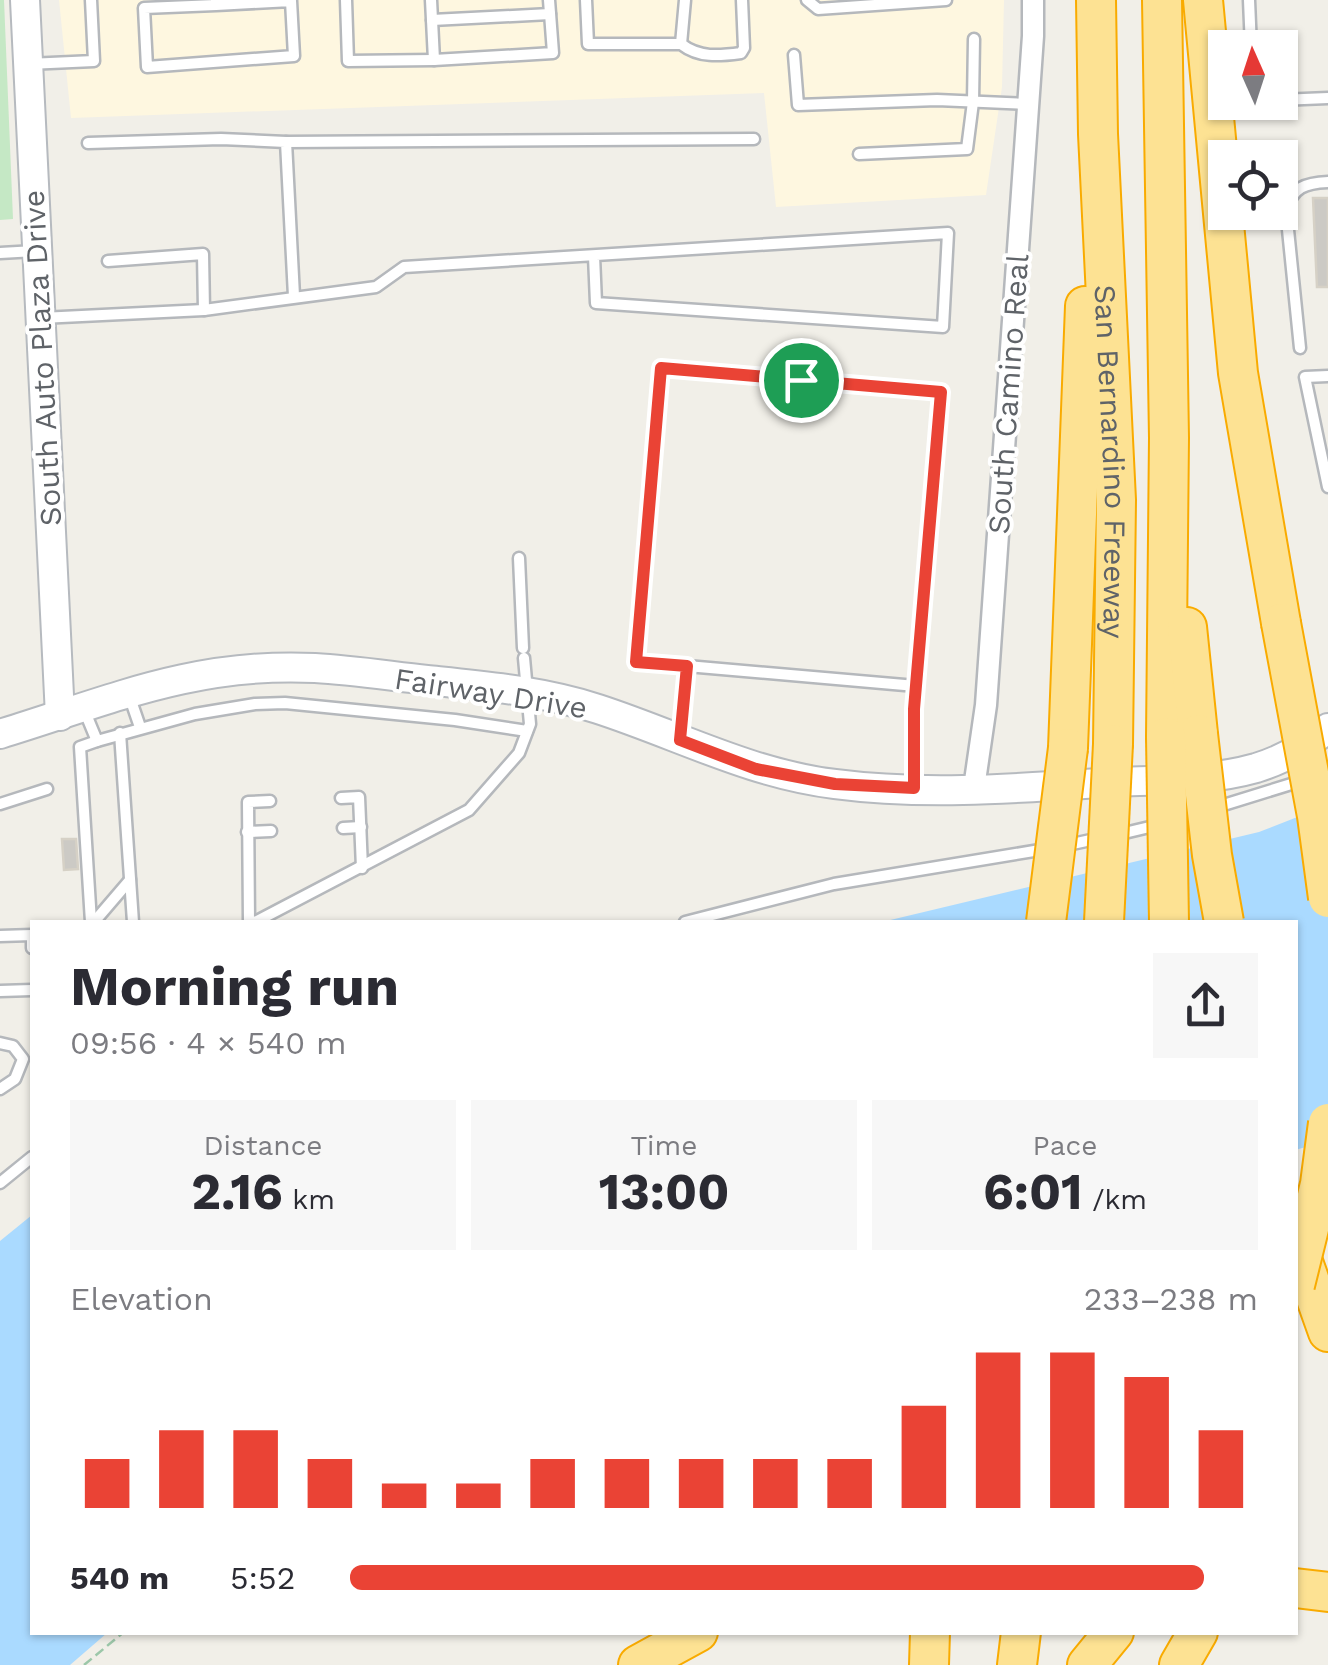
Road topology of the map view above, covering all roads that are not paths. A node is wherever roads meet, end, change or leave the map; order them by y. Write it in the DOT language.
graph roads {
  1 [pos="25,0"];
  2 [pos="91,0"];
  3 [pos="346,0"];
  4 [pos="431,0"];
  5 [pos="549,0"];
  6 [pos="586,0"];
  7 [pos="685,0"];
  8 [pos="742,0"];
  9 [pos="807,0"];
  10 [pos="946,0"];
  11 [pos="1033,0"];
  12 [pos="1096,0"];
  13 [pos="1162,0"];
  14 [pos="1203,0"];
  15 [pos="1249,0"];
  16 [pos="216,3"];
  17 [pos="550,14"];
  18 [pos="432,20"];
  19 [pos="1250,30"];
  20 [pos="974,39"];
  21 [pos="680,44"];
  22 [pos="794,55"];
  23 [pos="434,60"];
  24 [pos="28,64"];
  25 [pos="1328,98"];
  26 [pos="1298,99"];
  27 [pos="973,102"];
  28 [pos="1028,104"];
  29 [pos="1098,134"];
  30 [pos="754,139"];
  31 [pos="88,142"];
  32 [pos="286,142"];
  33 [pos="859,154"];
  34 [pos="1328,182"];
  35 [pos="36,251"];
  36 [pos="0,253"];
  37 [pos="594,256"];
  38 [pos="108,260"];
  39 [pos="294,296"];
  40 [pos="204,310"];
  41 [pos="40,318"];
  42 [pos="1300,348"];
  43 [pos="1328,376"];
  44 [pos="1328,487"];
  45 [pos="519,558"];
  46 [pos="687,666"];
  47 [pos="916,686"];
  48 [pos="128,692"];
  49 [pos="526,692"];
  50 [pos="72,712"];
  51 [pos="140,727"];
  52 [pos="1328,728"];
  53 [pos="527,731"];
  54 [pos="0,734"];
  55 [pos="120,734"];
  56 [pos="1182,736"];
  57 [pos="680,740"];
  58 [pos="97,741"];
  59 [pos="1316,773"];
  60 [pos="914,788"];
  61 [pos="974,788"];
  62 [pos="47,789"];
  63 [pos="341,798"];
  64 [pos="270,801"];
  65 [pos="0,804"];
  66 [pos="360,827"];
  67 [pos="344,828"];
  68 [pos="271,831"];
  69 [pos="248,832"];
  70 [pos="362,868"];
  71 [pos="130,880"];
  72 [pos="1328,898"];
  73 [pos="92,920"];
  74 [pos="94,920"];
  75 [pos="134,920"];
  76 [pos="252,920"];
  77 [pos="256,920"];
  78 [pos="692,920"];
  79 [pos="1046,920"];
  80 [pos="1104,920"];
  81 [pos="1169,920"];
  82 [pos="1224,920"];
  83 [pos="30,935"];
  84 [pos="0,936"];
  85 [pos="0,990"];
  86 [pos="30,990"];
  87 [pos="0,1044"];
  88 [pos="0,1089"];
  89 [pos="1328,1123"];
  90 [pos="30,1159"];
  91 [pos="0,1183"];
  92 [pos="1298,1246"];
  93 [pos="1298,1274"];
  94 [pos="1328,1332"];
  95 [pos="1298,1588"];
  96 [pos="1328,1592"];
  97 [pos="693,1635"];
  98 [pos="930,1635"];
  99 [pos="1020,1635"];
  100 [pos="1111,1635"];
  101 [pos="1123,1635"];
  102 [pos="1196,1635"];
  103 [pos="638,1665"];
  104 [pos="929,1665"];
  105 [pos="1017,1665"];
  106 [pos="1086,1665"];
  107 [pos="1119,1665"];
  108 [pos="1178,1665"];
  1 -- 24 [label="street, South Auto Plaza Drive"];
  2 -- 24 [label="lane"];
  3 -- 23 [label="lane"];
  4 -- 18 [label="lane"];
  5 -- 17 [label="lane"];
  6 -- 21 [label="lane"];
  7 -- 21 [label="lane"];
  8 -- 21 [label="lane"];
  9 -- 10 [label="lane"];
  11 -- 28 [label="street, South Camino Real"];
  12 -- 29 [label="highway, San Bernardino Freeway"];
  13 -- 56 [label="highway, San Bernardino Freeway"];
  14 -- 72 [label="highway, bridge"];
  15 -- 19 [label="lane"];
  16 -- 16 [label="lane"];
  17 -- 18 [label="lane"];
  17 -- 23 [label="lane"];
  18 -- 23 [label="lane"];
  20 -- 27 [label="lane"];
  22 -- 27 [label="lane"];
  24 -- 35 [label="street, South Auto Plaza Drive"];
  25 -- 26 [label="lane"];
  27 -- 28 [label="lane"];
  27 -- 33 [label="lane"];
  28 -- 61 [label="street, South Camino Real"];
  29 -- 79 [label="highway, bridge"];
  29 -- 80 [label="highway, San Bernardino Freeway, bridge"];
  30 -- 32 [label="lane"];
  31 -- 32 [label="lane"];
  32 -- 39 [label="lane"];
  34 -- 42 [label="lane"];
  35 -- 36 [label="lane"];
  35 -- 41 [label="street, South Auto Plaza Drive"];
  37 -- 37 [label="lane"];
  37 -- 39 [label="lane"];
  38 -- 40 [label="lane"];
  39 -- 40 [label="lane"];
  40 -- 41 [label="lane"];
  41 -- 50 [label="street, South Auto Plaza Drive"];
  43 -- 44 [label="lane"];
  45 -- 49 [label="lane"];
  46 -- 47 [label="lane"];
  46 -- 47 [label="lane"];
  46 -- 57 [label="lane"];
  47 -- 60 [label="lane"];
  48 -- 49 [label="street, Fairway Drive"];
  48 -- 50 [label="street, Fairway Drive"];
  48 -- 51 [label="lane"];
  49 -- 53 [label="lane"];
  49 -- 57 [label="street, Fairway Drive"];
  50 -- 54 [label="street, Fairway Drive"];
  50 -- 58 [label="lane"];
  51 -- 53 [label="lane"];
  51 -- 55 [label="lane"];
  52 -- 61 [label="street, Fairway Drive"];
  53 -- 70 [label="lane"];
  55 -- 58 [label="lane"];
  55 -- 71 [label="lane"];
  56 -- 81 [label="highway, bridge"];
  56 -- 82 [label="highway, bridge"];
  57 -- 60 [label="street, Fairway Drive"];
  58 -- 73 [label="lane"];
  59 -- 78 [label="lane"];
  60 -- 61 [label="street, Fairway Drive"];
  62 -- 65 [label="lane"];
  63 -- 66 [label="lane"];
  64 -- 69 [label="lane"];
  66 -- 67 [label="lane"];
  66 -- 70 [label="lane"];
  68 -- 69 [label="lane"];
  69 -- 76 [label="lane"];
  70 -- 77 [label="lane"];
  71 -- 74 [label="lane"];
  71 -- 75 [label="lane"];
  83 -- 84 [label="lane"];
  85 -- 86 [label="lane"];
  87 -- 88 [label="lane"];
  89 -- 93 [label="highway, bridge"];
  90 -- 91 [label="lane"];
  92 -- 94 [label="highway, bridge"];
  95 -- 96 [label="highway"];
  97 -- 103 [label="highway"];
  98 -- 104 [label="highway"];
  99 -- 105 [label="highway"];
  100 -- 106 [label="highway"];
  101 -- 107 [label="highway"];
  102 -- 108 [label="highway"];
}
